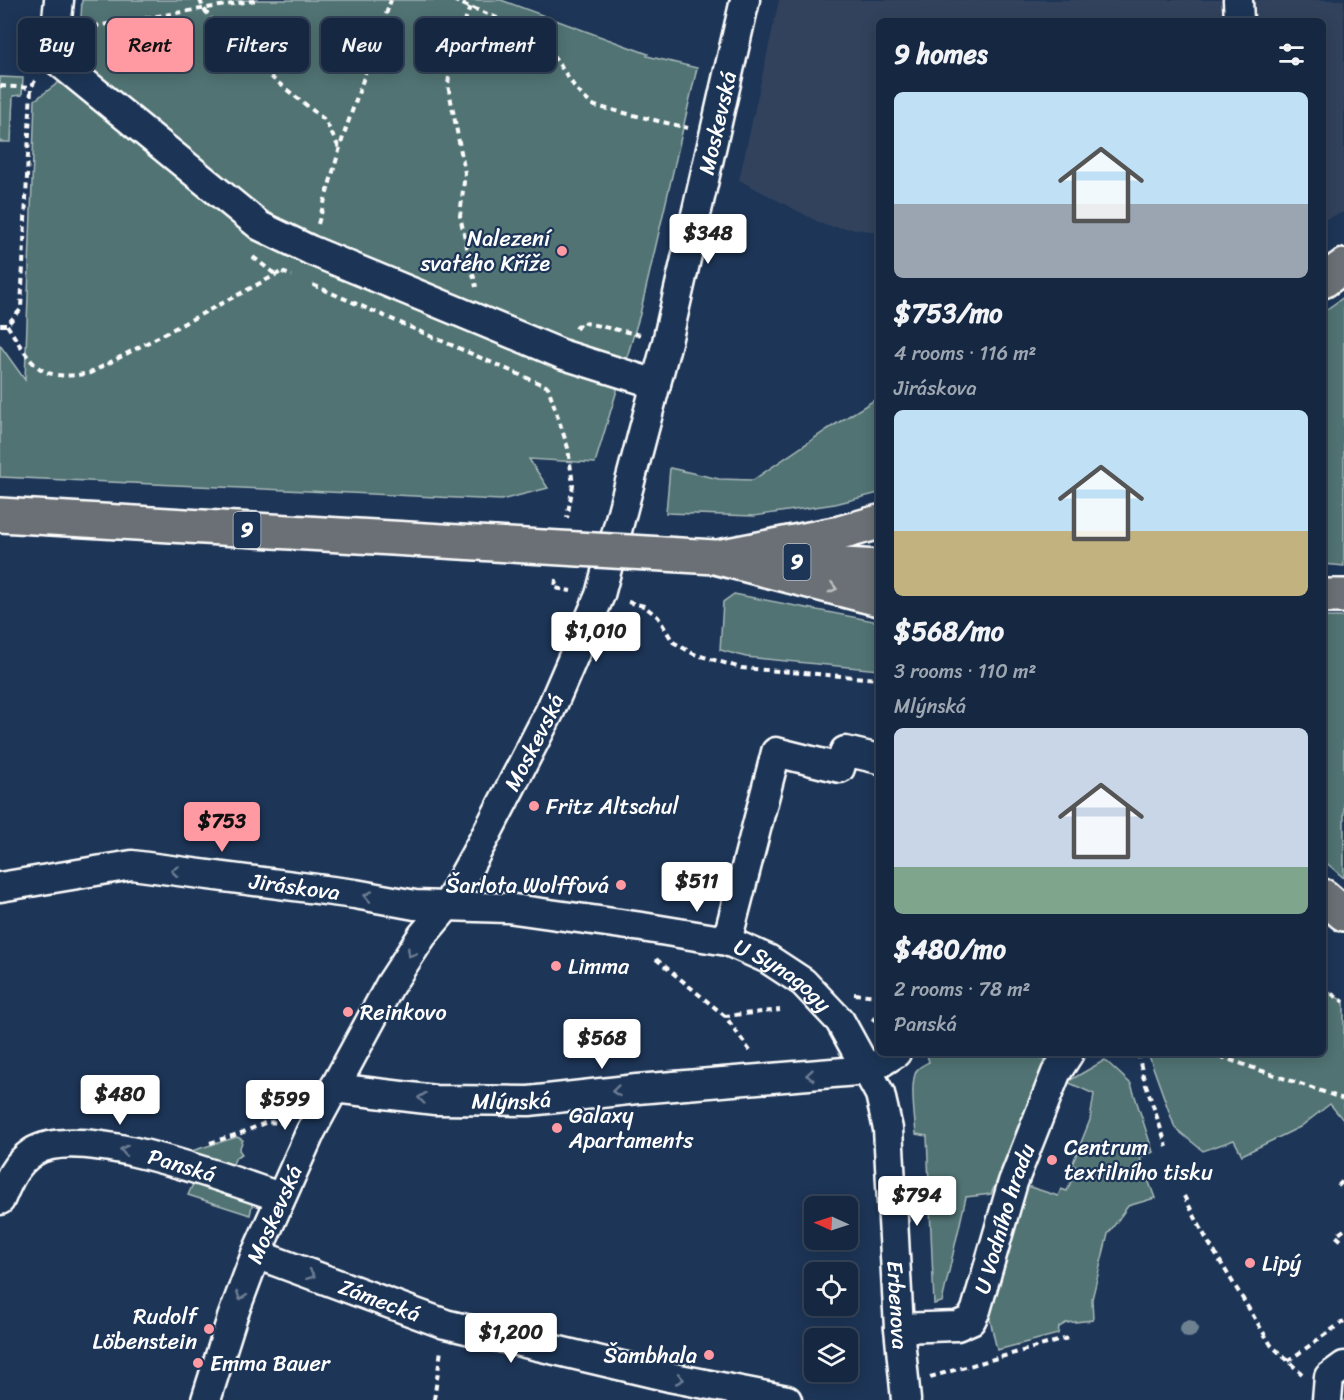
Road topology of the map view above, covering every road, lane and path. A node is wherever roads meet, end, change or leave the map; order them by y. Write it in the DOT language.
graph roads {
  1 [pos="60,0"];
  2 [pos="200,0"];
  3 [pos="257,0"];
  4 [pos="391,0"];
  5 [pos="453,0"];
  6 [pos="745,0"];
  7 [pos="1238,0"];
  8 [pos="470,7"];
  9 [pos="203,8"];
  10 [pos="58,18"];
  11 [pos="1239,18"];
  12 [pos="95,34"];
  13 [pos="39,72"];
  14 [pos="86,72"];
  15 [pos="0,86"];
  16 [pos="31,88"];
  17 [pos="684,127"];
  18 [pos="339,149"];
  19 [pos="310,250"];
  20 [pos="1344,266"];
  21 [pos="282,272"];
  22 [pos="293,276"];
  23 [pos="1326,279"];
  24 [pos="303,281"];
  25 [pos="484,322"];
  26 [pos="0,325"];
  27 [pos="7,325"];
  28 [pos="575,330"];
  29 [pos="643,336"];
  30 [pos="656,384"];
  31 [pos="0,515"];
  32 [pos="567,520"];
  33 [pos="876,523"];
  34 [pos="715,557"];
  35 [pos="876,567"];
  36 [pos="557,577"];
  37 [pos="600,595"];
  38 [pos="876,599"];
  39 [pos="876,679"];
  40 [pos="876,758"];
  41 [pos="0,887"];
  42 [pos="1326,899"];
  43 [pos="447,906"];
  44 [pos="1344,914"];
  45 [pos="727,941"];
  46 [pos="652,956"];
  47 [pos="1326,990"];
  48 [pos="853,994"];
  49 [pos="876,996"];
  50 [pos="1344,1002"];
  51 [pos="780,1010"];
  52 [pos="725,1016"];
  53 [pos="891,1056"];
  54 [pos="1068,1056"];
  55 [pos="1139,1056"];
  56 [pos="1219,1056"];
  57 [pos="869,1070"];
  58 [pos="770,1079"];
  59 [pos="334,1088"];
  60 [pos="1344,1099"];
  61 [pos="311,1131"];
  62 [pos="1167,1147"];
  63 [pos="160,1158"];
  64 [pos="1344,1180"];
  65 [pos="1338,1186"];
  66 [pos="1184,1196"];
  67 [pos="280,1197"];
  68 [pos="0,1200"];
  69 [pos="1344,1230"];
  70 [pos="1344,1243"];
  71 [pos="256,1254"];
  72 [pos="1344,1321"];
  73 [pos="445,1324"];
  74 [pos="899,1328"];
  75 [pos="1068,1338"];
  76 [pos="1288,1361"];
  77 [pos="1344,1366"];
  78 [pos="1303,1375"];
  79 [pos="905,1389"];
  80 [pos="206,1400"];
  81 [pos="434,1400"];
  82 [pos="788,1400"];
  83 [pos="1327,1400"];
  1 -- 10 [label="street"];
  2 -- 9 [label="path"];
  3 -- 9 [label="path"];
  4 -- 18 [label="path"];
  5 -- 8 [label="path"];
  6 -- 30 [label="street, Moskevská"];
  7 -- 11 [label="street"];
  8 -- 17 [label="path"];
  8 -- 25 [label="path"];
  9 -- 12 [label="path"];
  9 -- 18 [label="path"];
  13 -- 16 [label="path"];
  14 -- 19 [label="street"];
  15 -- 16 [label="path"];
  16 -- 27 [label="path"];
  18 -- 19 [label="path"];
  19 -- 21 [label="path"];
  19 -- 25 [label="street"];
  20 -- 23 [label="main road"];
  21 -- 22 [label="path"];
  21 -- 27 [label="path"];
  24 -- 32 [label="path"];
  25 -- 30 [label="street"];
  26 -- 27 [label="path"];
  28 -- 29 [label="path"];
  30 -- 37 [label="street, Moskevská"];
  31 -- 34 [label="main road, 9, bridge"];
  33 -- 34 [label="main road"];
  34 -- 35 [label="main road, 9"];
  34 -- 38 [label="main road, one-way"];
  36 -- 37 [label="path"];
  37 -- 39 [label="path"];
  37 -- 43 [label="street, Moskevská"];
  40 -- 45 [label="street"];
  43 -- 41 [label="street, Jiráskova, one-way"];
  42 -- 44 [label="main road"];
  43 -- 45 [label="street, U Synagogy"];
  43 -- 59 [label="street, Moskevská, one-way"];
  45 -- 57 [label="street, U Synagogy"];
  46 -- 52 [label="path"];
  47 -- 50 [label="path"];
  48 -- 49 [label="path"];
  51 -- 52 [label="path"];
  52 -- 58 [label="path"];
  53 -- 57 [label="street"];
  54 -- 74 [label="street, U Vodního hradu"];
  55 -- 62 [label="path"];
  56 -- 60 [label="path"];
  57 -- 58 [label="street, Mlýnská, one-way"];
  57 -- 74 [label="street, Erbenova"];
  58 -- 59 [label="street, Mlýnská, one-way"];
  59 -- 61 [label="street, Moskevská"];
  61 -- 63 [label="path"];
  61 -- 67 [label="street, Moskevská"];
  63 -- 67 [label="street, Panská"];
  63 -- 68 [label="street, Panská, one-way"];
  64 -- 65 [label="path"];
  66 -- 76 [label="path"];
  67 -- 71 [label="street, Moskevská"];
  69 -- 70 [label="path"];
  71 -- 73 [label="street, Zámecká, one-way"];
  71 -- 80 [label="street, Moskevská, one-way"];
  72 -- 76 [label="path"];
  73 -- 81 [label="path"];
  73 -- 82 [label="street, Zámecká, one-way"];
  74 -- 79 [label="street, Erbenova"];
  75 -- 79 [label="path"];
  76 -- 78 [label="path"];
  77 -- 83 [label="street"];
}
